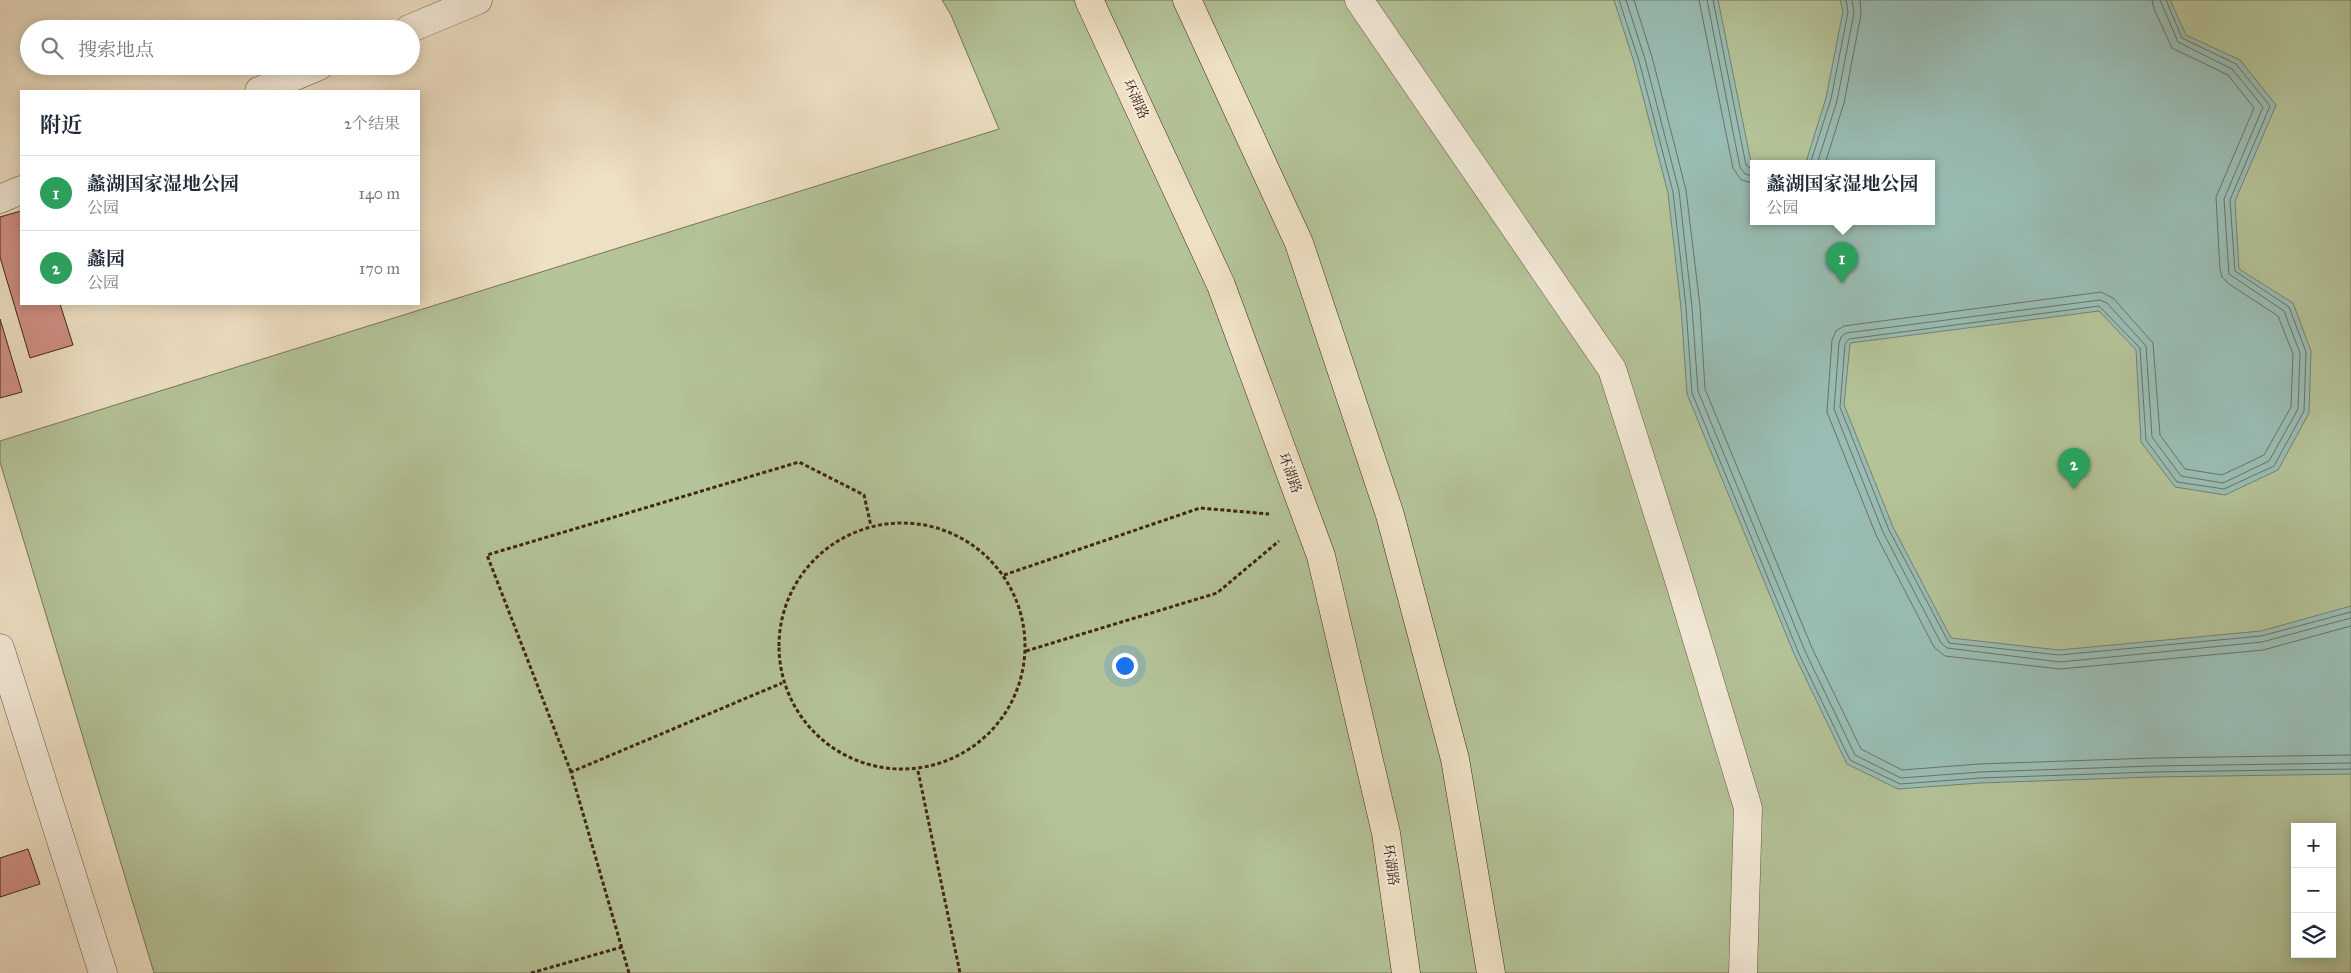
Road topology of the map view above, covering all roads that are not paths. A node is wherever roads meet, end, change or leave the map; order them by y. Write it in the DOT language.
graph roads {
  1 [pos="478,0"];
  2 [pos="1089,0"];
  3 [pos="1188,0"];
  4 [pos="1359,0"];
  5 [pos="420,24"];
  6 [pos="297,75"];
  7 [pos="261,90"];
  8 [pos="20,190"];
  9 [pos="0,199"];
  10 [pos="0,648"];
  11 [pos="103,973"];
  12 [pos="1406,973"];
  13 [pos="1491,973"];
  14 [pos="1744,973"];
  1 -- 5 [label="street"];
  2 -- 12 [label="main road, 环湖路"];
  3 -- 13 [label="main road"];
  4 -- 14 [label="street"];
  6 -- 7 [label="street"];
  8 -- 9 [label="street"];
  10 -- 11 [label="street"];
}
